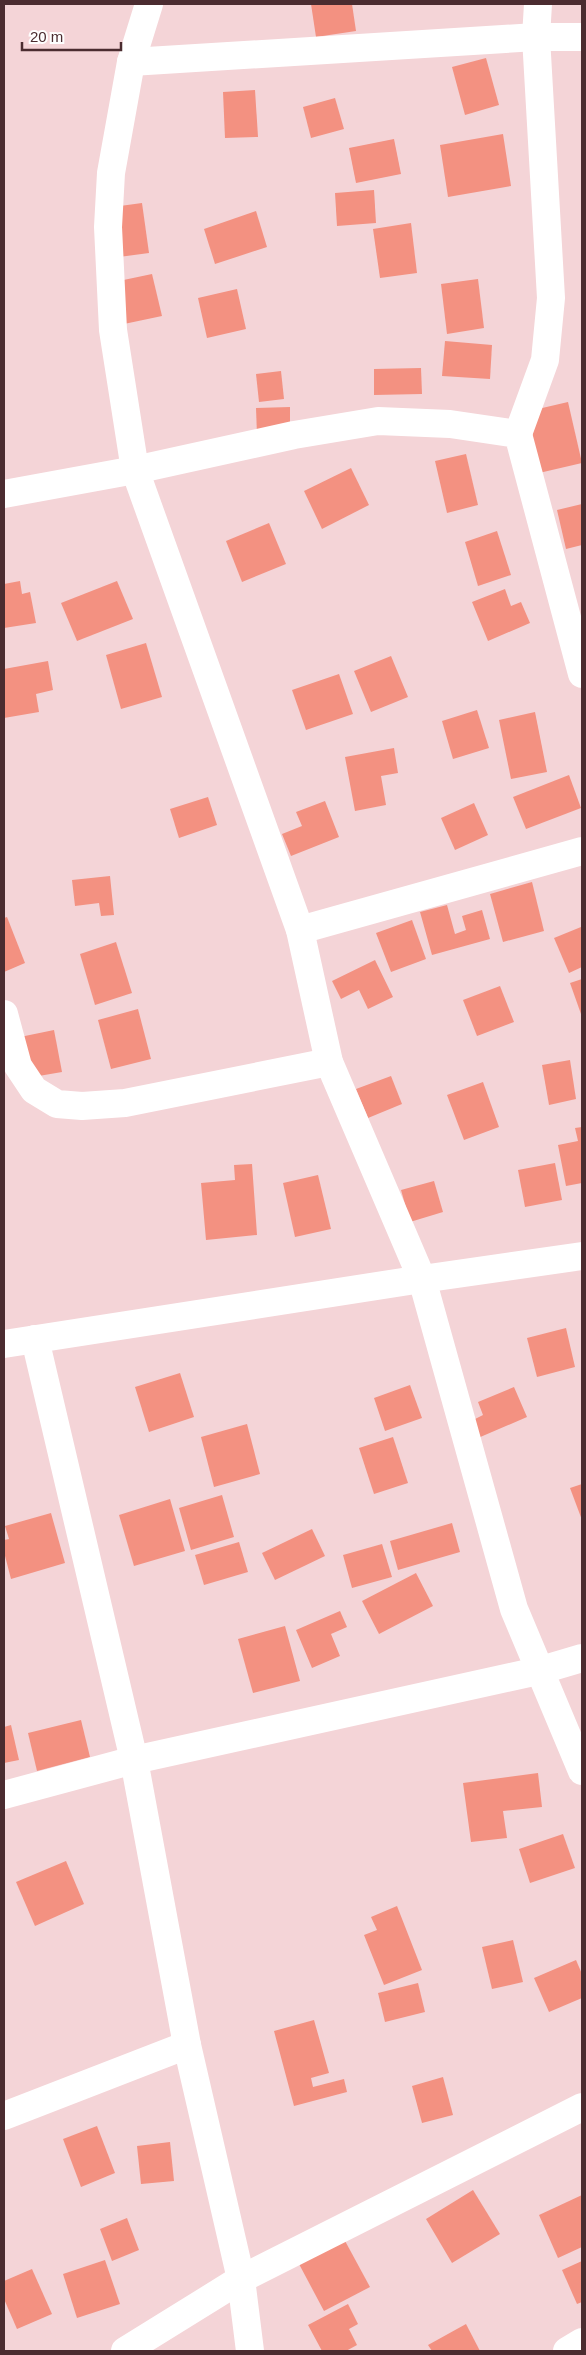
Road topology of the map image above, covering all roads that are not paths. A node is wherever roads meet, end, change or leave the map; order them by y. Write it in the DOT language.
graph roads {
  1 [pos="149,4"];
  2 [pos="538,4"];
  3 [pos="536,37"];
  4 [pos="582,37"];
  5 [pos="131,62"];
  6 [pos="518,434"];
  7 [pos="136,470"];
  8 [pos="4,494"];
  9 [pos="582,674"];
  10 [pos="582,851"];
  11 [pos="300,930"];
  12 [pos="4,1014"];
  13 [pos="329,1062"];
  14 [pos="582,1256"];
  15 [pos="422,1279"];
  16 [pos="35,1338"];
  17 [pos="4,1344"];
  18 [pos="582,1658"];
  19 [pos="538,1671"];
  20 [pos="134,1760"];
  21 [pos="582,1771"];
  22 [pos="4,1795"];
  23 [pos="187,2045"];
  24 [pos="582,2106"];
  25 [pos="4,2116"];
  26 [pos="241,2278"];
  27 [pos="582,2342"];
  28 [pos="125,2351"];
  29 [pos="250,2351"];
  30 [pos="567,2351"];
  1 -- 5 [label="street"];
  2 -- 3 [label="street"];
  3 -- 4 [label="street"];
  3 -- 5 [label="street"];
  3 -- 6 [label="street"];
  5 -- 7 [label="street"];
  6 -- 7 [label="street"];
  6 -- 9 [label="street"];
  7 -- 8 [label="street"];
  7 -- 11 [label="street"];
  10 -- 11 [label="street"];
  11 -- 13 [label="street"];
  12 -- 13 [label="street"];
  13 -- 15 [label="street"];
  14 -- 15 [label="street"];
  15 -- 16 [label="street"];
  15 -- 19 [label="street"];
  16 -- 17 [label="street"];
  16 -- 20 [label="street"];
  18 -- 19 [label="street"];
  19 -- 20 [label="street"];
  19 -- 21 [label="street"];
  20 -- 22 [label="street"];
  20 -- 23 [label="street"];
  23 -- 25 [label="street"];
  23 -- 26 [label="street"];
  24 -- 26 [label="street"];
  26 -- 28 [label="street"];
  26 -- 29 [label="street"];
  27 -- 30 [label="street"];
}
